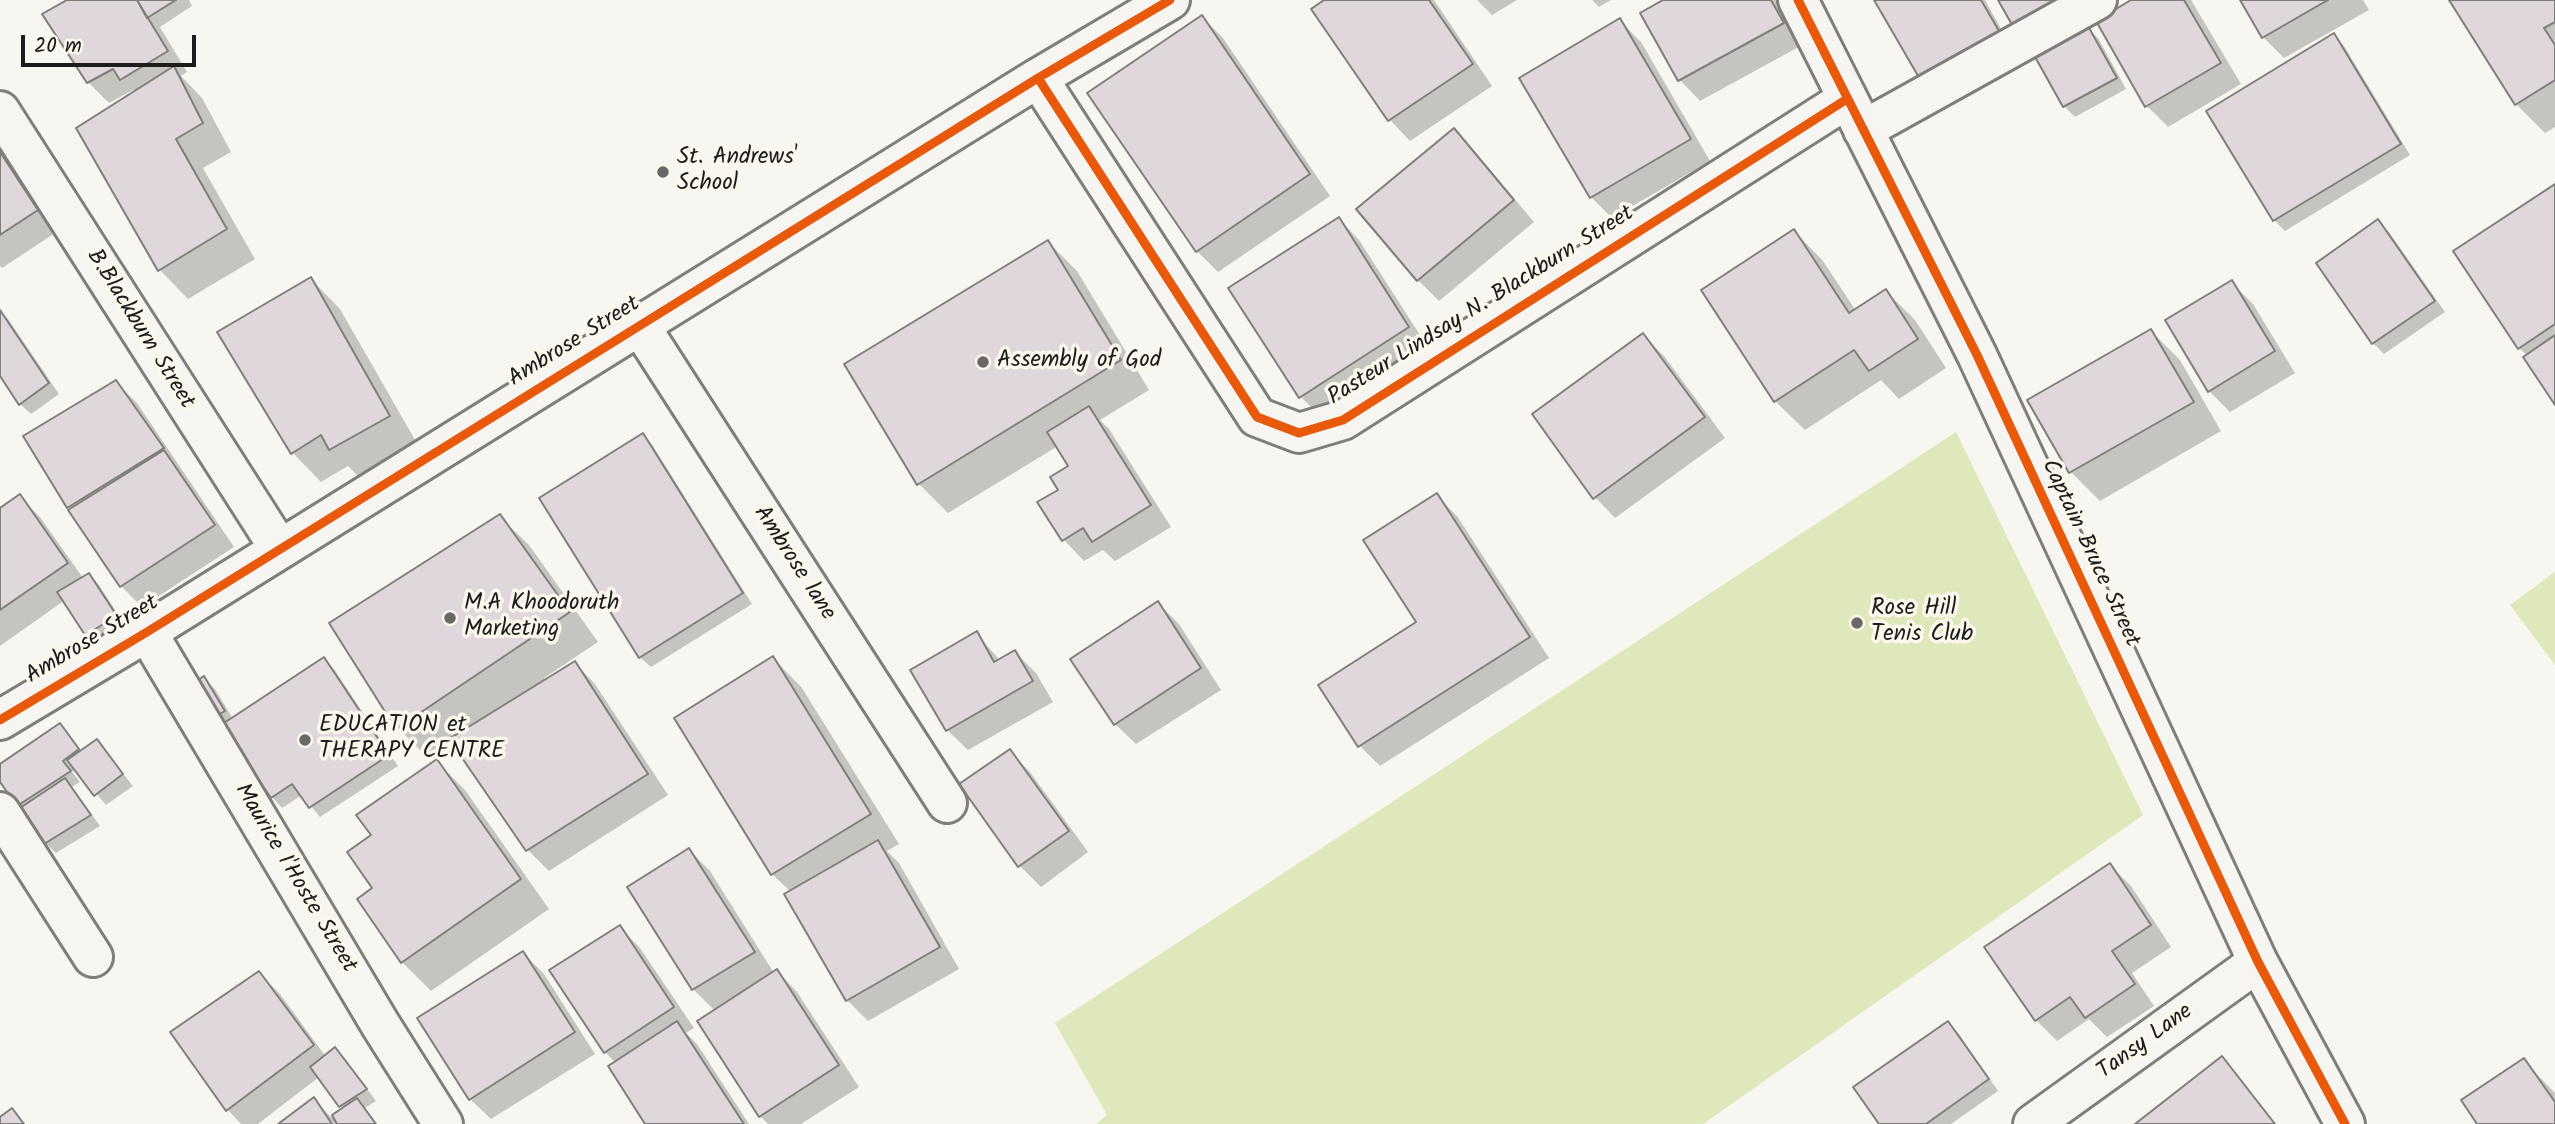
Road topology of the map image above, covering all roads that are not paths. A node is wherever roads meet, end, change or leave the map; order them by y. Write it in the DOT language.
graph roads {
  1 [pos="1170,0"];
  2 [pos="1798,0"];
  3 [pos="2097,0"];
  4 [pos="1038,78"];
  5 [pos="0,111"];
  6 [pos="1855,115"];
  7 [pos="640,326"];
  8 [pos="279,548"];
  9 [pos="147,632"];
  10 [pos="0,720"];
  11 [pos="947,803"];
  12 [pos="0,812"];
  13 [pos="93,957"];
  14 [pos="2258,962"];
  15 [pos="443,1124"];
  16 [pos="2033,1124"];
  17 [pos="2345,1124"];
  1 -- 4 [label="street, Ambrose Street"];
  2 -- 6 [label="street, Captain Bruce Street"];
  3 -- 6 [label="street, Pasteur Lindsay N. Blackburn Street"];
  4 -- 6 [label="street, Pasteur Lindsay N. Blackburn Street"];
  4 -- 7 [label="street, Ambrose Street"];
  5 -- 8 [label="street, B.Blackburn Street"];
  6 -- 14 [label="street, Captain Bruce Street"];
  7 -- 8 [label="street, Ambrose Street"];
  7 -- 11 [label="street, Ambrose lane"];
  8 -- 9 [label="street, Ambrose Street"];
  9 -- 10 [label="street, Ambrose Street"];
  9 -- 15 [label="street, Maurice I'Hoste Street"];
  12 -- 13 [label="street"];
  14 -- 16 [label="street, Tansy Lane"];
  14 -- 17 [label="street, Captain Bruce Street"];
}
